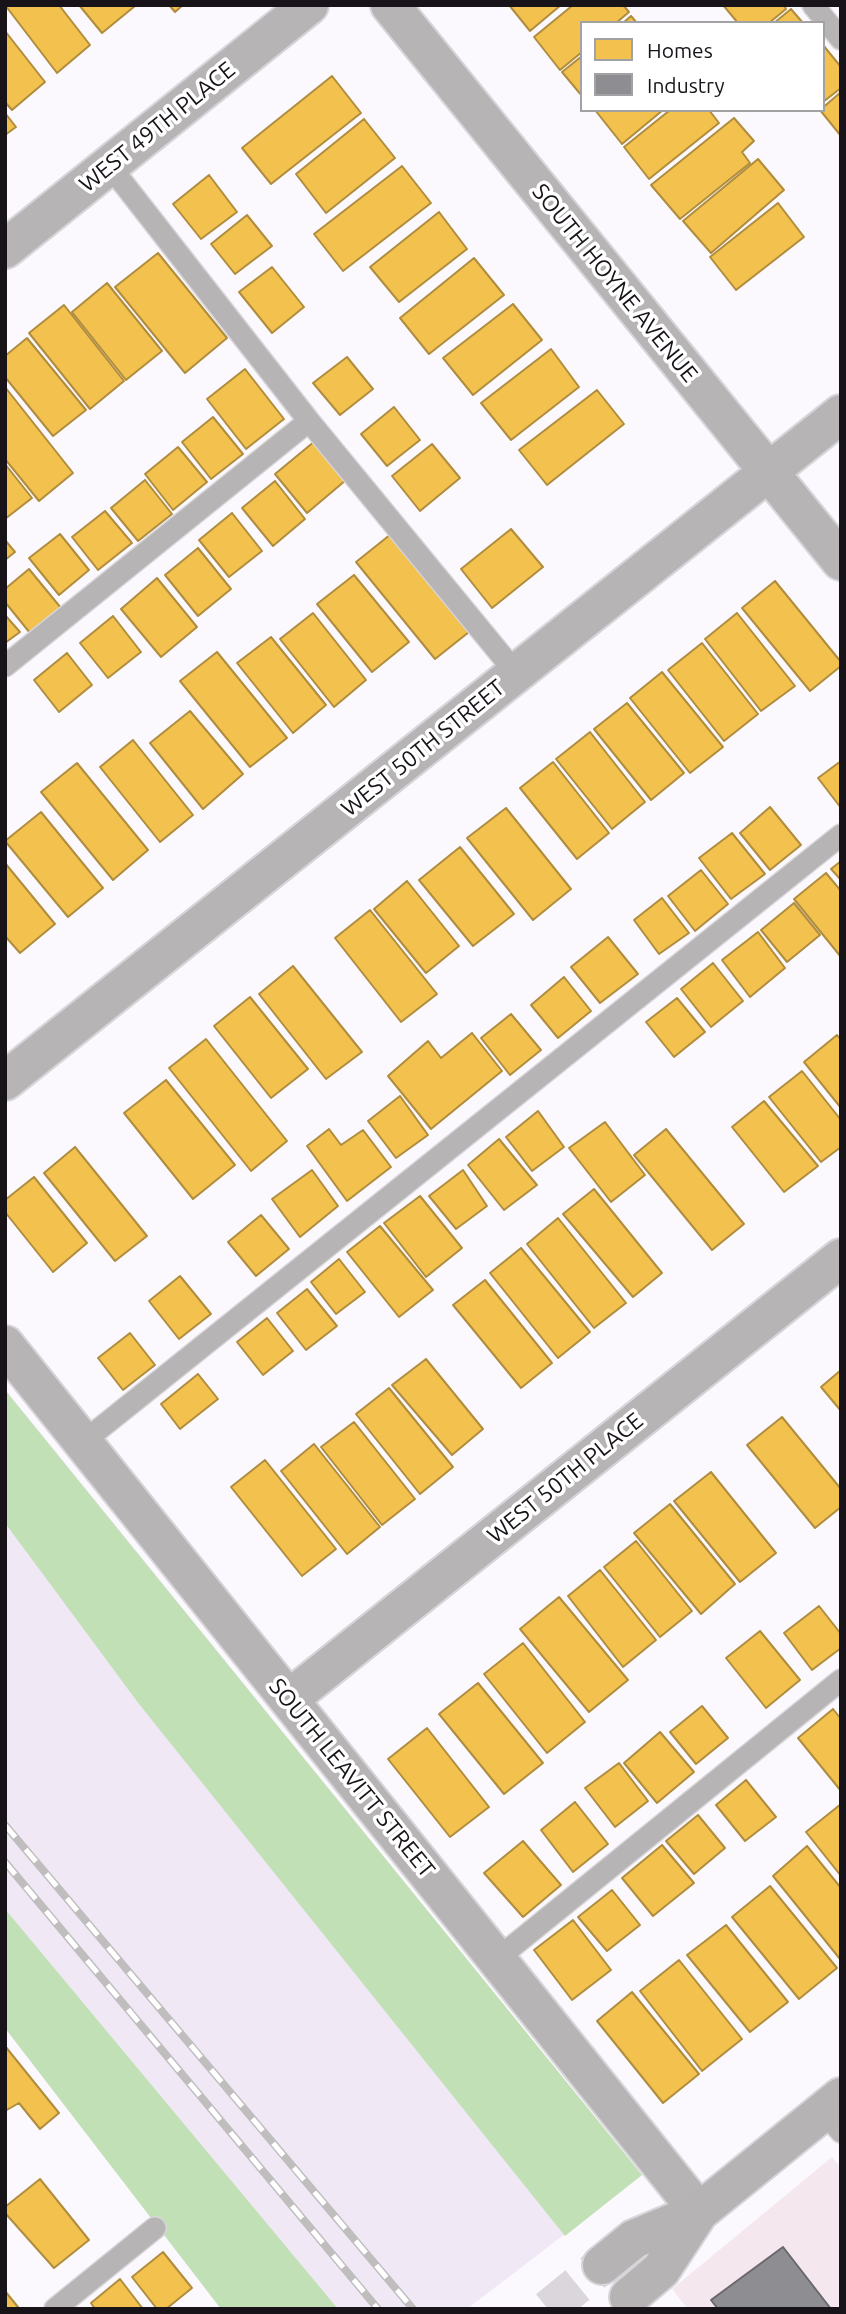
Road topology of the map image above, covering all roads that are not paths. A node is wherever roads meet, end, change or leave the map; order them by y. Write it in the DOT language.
graph roads {
  1 [pos="309,5"];
  2 [pos="390,5"];
  3 [pos="813,5"];
  4 [pos="841,39"];
  5 [pos="109,164"];
  6 [pos="5,249"];
  7 [pos="841,414"];
  8 [pos="309,421"];
  9 [pos="768,472"];
  10 [pos="841,561"];
  11 [pos="5,666"];
  12 [pos="516,674"];
  13 [pos="841,835"];
  14 [pos="5,1081"];
  15 [pos="841,1258"];
  16 [pos="5,1345"];
  17 [pos="83,1442"];
  18 [pos="841,1680"];
  19 [pos="289,1699"];
  20 [pos="497,1959"];
  21 [pos="835,2114"];
  22 [pos="699,2212"];
  23 [pos="155,2228"];
  24 [pos="602,2265"];
  25 [pos="629,2297"];
  26 [pos="55,2309"];
  1 -- 5 [label="street, WEST 49TH PLACE"];
  2 -- 9 [label="street, SOUTH HOYNE AVENUE"];
  3 -- 4 [label="lane"];
  5 -- 6 [label="street, WEST 49TH PLACE"];
  5 -- 8 [label="lane"];
  7 -- 9 [label="street, WEST 50TH STREET"];
  8 -- 11 [label="lane"];
  8 -- 12 [label="lane"];
  9 -- 10 [label="street, SOUTH HOYNE AVENUE"];
  9 -- 12 [label="street, WEST 50TH STREET"];
  12 -- 14 [label="street, WEST 50TH STREET"];
  13 -- 17 [label="lane"];
  15 -- 19 [label="street, WEST 50TH PLACE"];
  16 -- 17 [label="street, SOUTH LEAVITT STREET"];
  17 -- 19 [label="street, SOUTH LEAVITT STREET"];
  18 -- 20 [label="lane"];
  19 -- 20 [label="street, SOUTH LEAVITT STREET"];
  20 -- 22 [label="street, SOUTH LEAVITT STREET"];
  21 -- 22 [label="street"];
  22 -- 24 [label="street"];
  22 -- 25 [label="street"];
  23 -- 26 [label="lane"];
}
